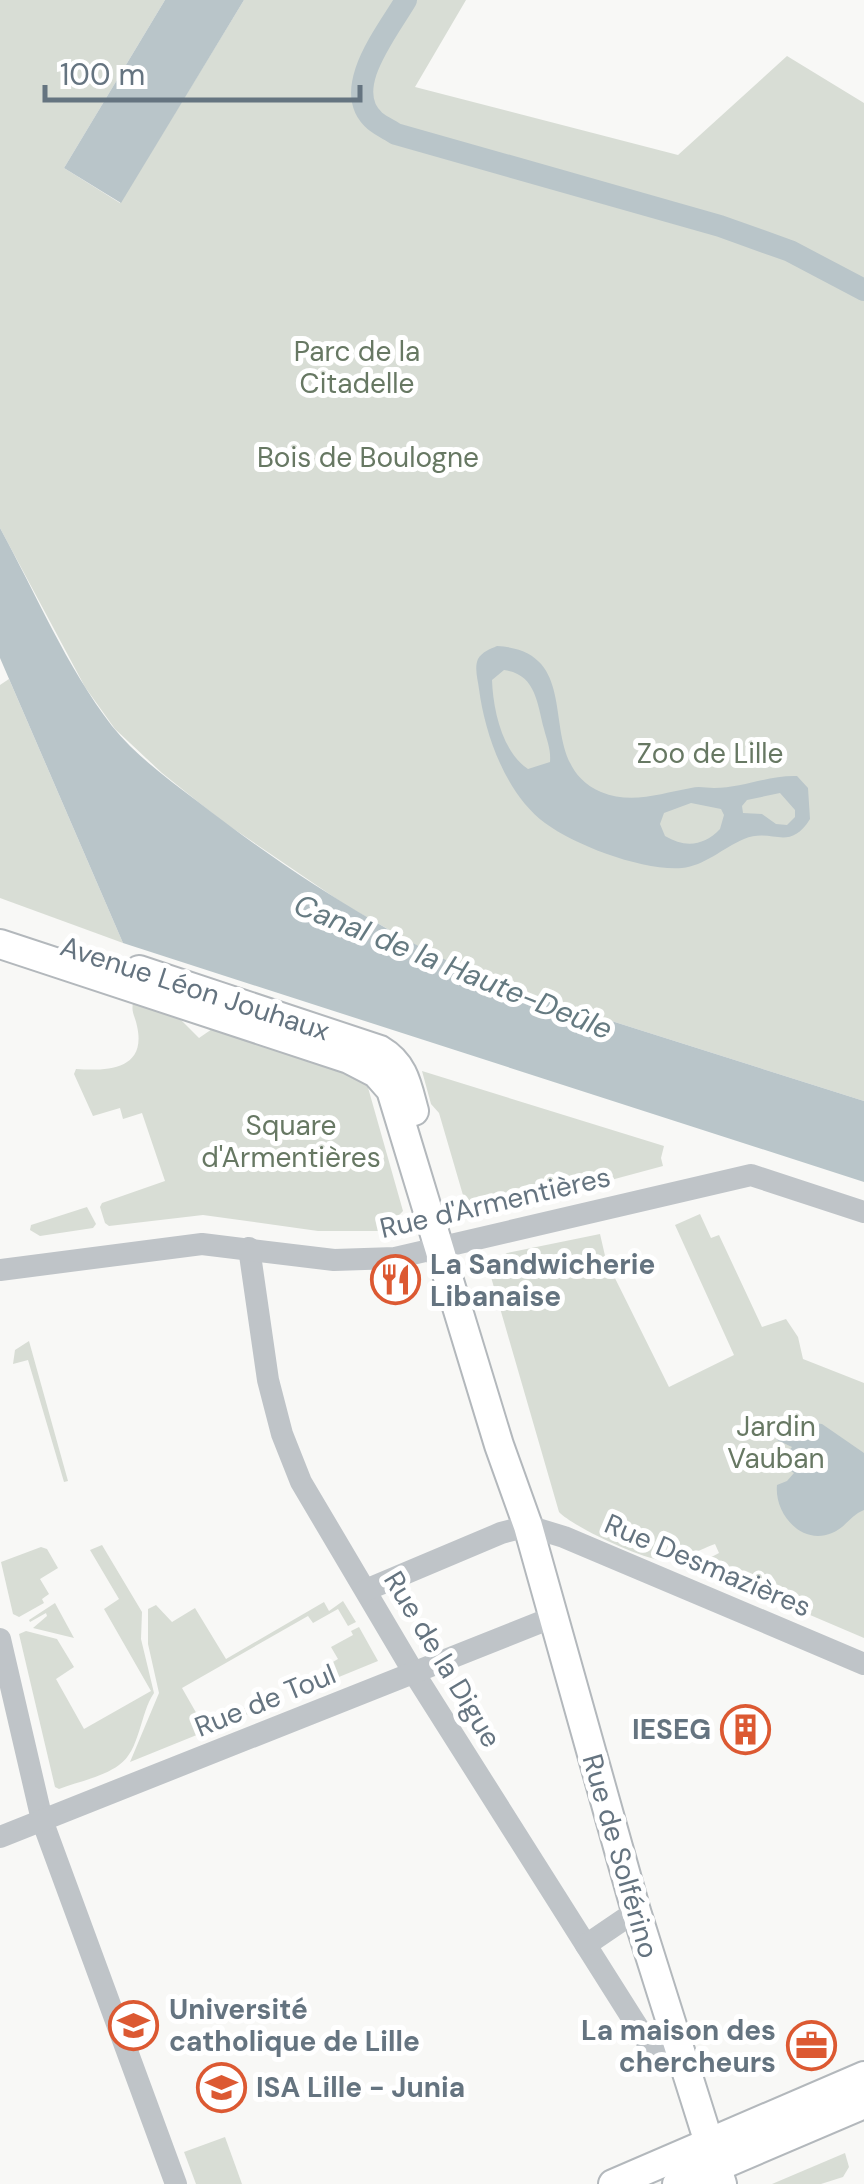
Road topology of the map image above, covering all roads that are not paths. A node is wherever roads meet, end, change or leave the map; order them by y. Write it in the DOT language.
graph roads {
  1 [pos="0,924"];
  2 [pos="0,944"];
  3 [pos="383,1064"];
  4 [pos="864,1212"];
  5 [pos="446,1247"];
  6 [pos="249,1248"];
  7 [pos="0,1270"];
  8 [pos="528,1526"];
  9 [pos="366,1590"];
  10 [pos="551,1618"];
  11 [pos="0,1639"];
  12 [pos="864,1664"];
  13 [pos="414,1673"];
  14 [pos="42,1820"];
  15 [pos="0,1837"];
  16 [pos="636,1911"];
  17 [pos="586,1945"];
  18 [pos="676,2042"];
  19 [pos="864,2076"];
  20 [pos="864,2104"];
  21 [pos="716,2165"];
  22 [pos="176,2184"];
  23 [pos="613,2184"];
  24 [pos="676,2184"];
  1 -- 3 [label="main road, Avenue Léon Jouhaux"];
  2 -- 3 [label="main road, Avenue Léon Jouhaux"];
  3 -- 5 [label="main road, Rue de Solférino"];
  4 -- 5 [label="street, Rue d'Armentières"];
  5 -- 6 [label="street, Rue d'Armentières"];
  5 -- 8 [label="main road, Rue de Solférino"];
  6 -- 7 [label="street, Rue d'Armentières"];
  6 -- 9 [label="street, Rue de la Digue"];
  8 -- 9 [label="street"];
  8 -- 10 [label="main road, Rue de Solférino"];
  8 -- 12 [label="street, Rue Desmazières"];
  9 -- 13 [label="street, Rue de la Digue"];
  10 -- 13 [label="street, Rue de Toul"];
  10 -- 16 [label="main road, Rue de Solférino"];
  11 -- 14 [label="street"];
  13 -- 14 [label="street, Rue de Toul"];
  13 -- 17 [label="street, Rue de la Digue"];
  14 -- 15 [label="street, Rue de Toul"];
  14 -- 22 [label="street"];
  16 -- 17 [label="street"];
  16 -- 18 [label="main road, Rue de Solférino"];
  17 -- 18 [label="street, Rue de la Digue"];
  18 -- 21 [label="main road, Rue de Solférino"];
  19 -- 21 [label="main road"];
  20 -- 21 [label="main road"];
  21 -- 23 [label="main road"];
  21 -- 24 [label="main road"];
}
